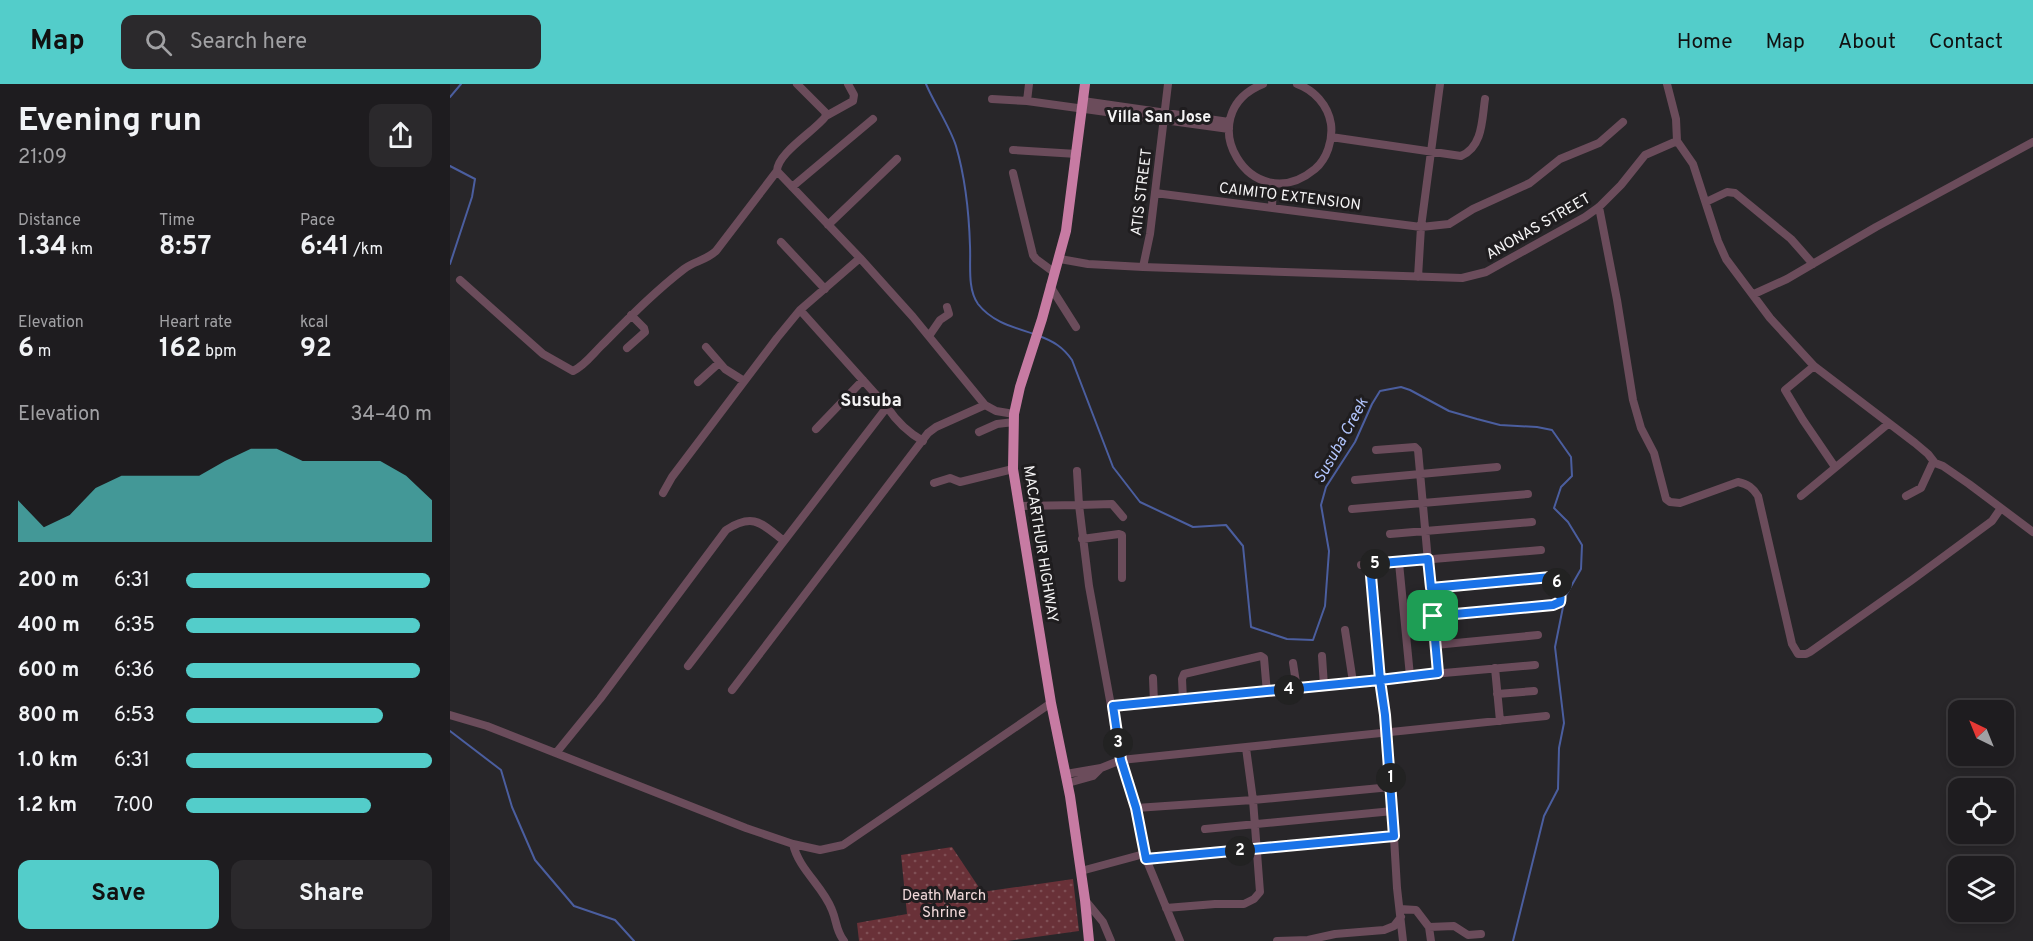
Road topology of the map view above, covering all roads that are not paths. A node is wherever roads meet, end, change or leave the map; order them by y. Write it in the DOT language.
graph roads {
  1 [pos="797,84"];
  2 [pos="848,84"];
  3 [pos="1029,84"];
  4 [pos="1085,84"];
  5 [pos="1168,84"];
  6 [pos="1263,84"];
  7 [pos="1297,84"];
  8 [pos="1440,84"];
  9 [pos="1667,84"];
  10 [pos="992,99"];
  11 [pos="1485,99"];
  12 [pos="1027,101"];
  13 [pos="1083,106"];
  14 [pos="826,116"];
  15 [pos="1163,116"];
  16 [pos="873,119"];
  17 [pos="1623,122"];
  18 [pos="1229,125"];
  19 [pos="1331,137"];
  20 [pos="1677,141"];
  21 [pos="2033,142"];
  22 [pos="1013,150"];
  23 [pos="1431,151"];
  24 [pos="1077,154"];
  25 [pos="897,159"];
  26 [pos="777,171"];
  27 [pos="1013,173"];
  28 [pos="1273,183"];
  29 [pos="792,187"];
  30 [pos="1155,193"];
  31 [pos="1706,202"];
  32 [pos="1272,207"];
  33 [pos="1599,207"];
  34 [pos="828,225"];
  35 [pos="1421,227"];
  36 [pos="781,242"];
  37 [pos="860,258"];
  38 [pos="1060,259"];
  39 [pos="1813,264"];
  40 [pos="1143,267"];
  41 [pos="1055,273"];
  42 [pos="1418,277"];
  43 [pos="460,280"];
  44 [pos="1050,286"];
  45 [pos="825,289"];
  46 [pos="1754,294"];
  47 [pos="947,308"];
  48 [pos="800,310"];
  49 [pos="631,315"];
  50 [pos="1076,327"];
  51 [pos="929,336"];
  52 [pos="706,347"];
  53 [pos="627,348"];
  54 [pos="719,363"];
  55 [pos="1814,366"];
  56 [pos="863,380"];
  57 [pos="744,381"];
  58 [pos="698,382"];
  59 [pos="985,405"];
  60 [pos="886,407"];
  61 [pos="1014,418"];
  62 [pos="1888,424"];
  63 [pos="816,429"];
  64 [pos="979,432"];
  65 [pos="923,441"];
  66 [pos="1376,450"];
  67 [pos="1933,462"];
  68 [pos="1497,467"];
  69 [pos="1835,467"];
  70 [pos="1012,469"];
  71 [pos="1077,471"];
  72 [pos="1419,474"];
  73 [pos="1355,480"];
  74 [pos="934,483"];
  75 [pos="663,493"];
  76 [pos="1528,494"];
  77 [pos="1801,496"];
  78 [pos="1906,496"];
  79 [pos="1422,502"];
  80 [pos="1078,505"];
  81 [pos="1020,506"];
  82 [pos="2001,508"];
  83 [pos="1352,509"];
  84 [pos="1122,517"];
  85 [pos="1532,522"];
  86 [pos="1425,530"];
  87 [pos="2033,532"];
  88 [pos="1390,534"];
  89 [pos="1082,539"];
  90 [pos="784,541"];
  91 [pos="1541,550"];
  92 [pos="1428,559"];
  93 [pos="1399,563"];
  94 [pos="1122,578"];
  95 [pos="1431,588"];
  96 [pos="1433,616"];
  97 [pos="1345,630"];
  98 [pos="1538,635"];
  99 [pos="1435,645"];
  100 [pos="1322,656"];
  101 [pos="1293,663"];
  102 [pos="1535,665"];
  103 [pos="688,666"];
  104 [pos="1495,668"];
  105 [pos="1438,673"];
  106 [pos="1410,676"];
  107 [pos="1153,678"];
  108 [pos="1380,680"];
  109 [pos="1353,682"];
  110 [pos="1324,686"];
  111 [pos="1297,689"];
  112 [pos="732,690"];
  113 [pos="1534,691"];
  114 [pos="1267,693"];
  115 [pos="1497,694"];
  116 [pos="1184,700"];
  117 [pos="1154,702"];
  118 [pos="1051,703"];
  119 [pos="1113,706"];
  120 [pos="450,715"];
  121 [pos="1546,716"];
  122 [pos="1500,721"];
  123 [pos="1386,733"];
  124 [pos="1246,748"];
  125 [pos="556,753"];
  126 [pos="1121,760"];
  127 [pos="1067,779"];
  128 [pos="1391,787"];
  129 [pos="1253,800"];
  130 [pos="1136,808"];
  131 [pos="1393,811"];
  132 [pos="1254,824"];
  133 [pos="1205,829"];
  134 [pos="1394,836"];
  135 [pos="793,844"];
  136 [pos="1257,850"];
  137 [pos="1145,856"];
  138 [pos="1081,871"];
  139 [pos="1085,900"];
  140 [pos="1166,908"];
  141 [pos="1400,913"];
  142 [pos="1430,927"];
  143 [pos="1481,934"];
  144 [pos="844,941"];
  145 [pos="1089,941"];
  146 [pos="1111,941"];
  147 [pos="1180,941"];
  148 [pos="1278,941"];
  149 [pos="1402,941"];
  150 [pos="1431,941"];
  1 -- 14 [label="street"];
  2 -- 14 [label="street"];
  3 -- 12 [label="street"];
  4 -- 13 [label="highway, MACARTHUR HIGHWAY"];
  5 -- 15 [label="street, ATIS STREET"];
  6 -- 18 [label="street"];
  7 -- 19 [label="street"];
  8 -- 23 [label="street"];
  9 -- 20 [label="street"];
  10 -- 12 [label="street"];
  11 -- 23 [label="street"];
  12 -- 13 [label="street"];
  13 -- 15 [label="street"];
  13 -- 24 [label="highway, MACARTHUR HIGHWAY"];
  14 -- 26 [label="street"];
  15 -- 18 [label="street"];
  15 -- 30 [label="street, ATIS STREET"];
  16 -- 29 [label="street"];
  17 -- 35 [label="street, CAIMITO EXTENSION"];
  18 -- 28 [label="street"];
  19 -- 23 [label="street"];
  19 -- 28 [label="street"];
  20 -- 31 [label="street"];
  20 -- 33 [label="street, ANONAS STREET"];
  21 -- 39 [label="street"];
  22 -- 24 [label="street"];
  23 -- 35 [label="street"];
  24 -- 38 [label="highway, MACARTHUR HIGHWAY"];
  25 -- 34 [label="street"];
  26 -- 29 [label="street"];
  26 -- 49 [label="street"];
  27 -- 41 [label="street"];
  28 -- 32 [label="street"];
  29 -- 34 [label="street"];
  30 -- 32 [label="street, CAIMITO EXTENSION"];
  30 -- 40 [label="street, ATIS STREET"];
  31 -- 39 [label="street"];
  31 -- 46 [label="street"];
  32 -- 35 [label="street, CAIMITO EXTENSION"];
  33 -- 42 [label="street, ANONAS STREET"];
  33 -- 82 [label="street"];
  34 -- 37 [label="street"];
  35 -- 42 [label="street"];
  36 -- 45 [label="street"];
  37 -- 45 [label="street"];
  37 -- 51 [label="street"];
  38 -- 40 [label="street, ANONAS STREET"];
  38 -- 41 [label="highway, MACARTHUR HIGHWAY"];
  39 -- 46 [label="street"];
  40 -- 42 [label="street, ANONAS STREET"];
  41 -- 44 [label="highway, MACARTHUR HIGHWAY"];
  43 -- 49 [label="street"];
  44 -- 50 [label="street"];
  44 -- 61 [label="highway, MACARTHUR HIGHWAY"];
  45 -- 48 [label="street"];
  46 -- 55 [label="street"];
  47 -- 51 [label="street"];
  48 -- 56 [label="street"];
  48 -- 57 [label="street"];
  49 -- 53 [label="street"];
  51 -- 59 [label="street"];
  52 -- 54 [label="street"];
  54 -- 57 [label="street"];
  54 -- 58 [label="street"];
  55 -- 62 [label="street"];
  55 -- 69 [label="street"];
  56 -- 60 [label="street"];
  56 -- 63 [label="street"];
  57 -- 75 [label="street"];
  59 -- 61 [label="street"];
  59 -- 65 [label="street"];
  60 -- 65 [label="street"];
  60 -- 90 [label="street"];
  61 -- 64 [label="street"];
  61 -- 70 [label="highway, MACARTHUR HIGHWAY"];
  62 -- 67 [label="street"];
  62 -- 69 [label="street"];
  65 -- 112 [label="street"];
  66 -- 72 [label="street"];
  67 -- 78 [label="street"];
  67 -- 82 [label="street"];
  68 -- 72 [label="street"];
  69 -- 77 [label="street"];
  70 -- 74 [label="street"];
  70 -- 81 [label="highway, MACARTHUR HIGHWAY"];
  71 -- 80 [label="street"];
  72 -- 73 [label="street"];
  72 -- 79 [label="street"];
  76 -- 79 [label="street"];
  79 -- 83 [label="street"];
  79 -- 86 [label="street"];
  80 -- 81 [label="street"];
  80 -- 84 [label="street"];
  80 -- 89 [label="street"];
  81 -- 118 [label="highway, MACARTHUR HIGHWAY"];
  82 -- 87 [label="street"];
  85 -- 86 [label="street"];
  86 -- 88 [label="street"];
  86 -- 92 [label="street"];
  89 -- 94 [label="street"];
  89 -- 119 [label="street"];
  90 -- 103 [label="street"];
  90 -- 125 [label="street"];
  91 -- 92 [label="street"];
  92 -- 93 [label="street"];
  92 -- 95 [label="street"];
  93 -- 106 [label="street"];
  93 -- 108 [label="street"];
  95 -- 96 [label="street"];
  95 -- 96 [label="street"];
  96 -- 99 [label="street"];
  97 -- 109 [label="street"];
  98 -- 99 [label="street"];
  99 -- 105 [label="street"];
  100 -- 110 [label="street"];
  101 -- 111 [label="street"];
  102 -- 104 [label="street"];
  104 -- 105 [label="street"];
  104 -- 115 [label="street"];
  105 -- 106 [label="street"];
  106 -- 108 [label="street"];
  107 -- 117 [label="street"];
  108 -- 109 [label="street"];
  108 -- 123 [label="street"];
  109 -- 110 [label="street"];
  110 -- 111 [label="street"];
  111 -- 114 [label="street"];
  113 -- 115 [label="street"];
  114 -- 116 [label="street"];
  114 -- 116 [label="street"];
  115 -- 122 [label="street"];
  116 -- 117 [label="street"];
  117 -- 119 [label="street"];
  118 -- 127 [label="highway, MACARTHUR HIGHWAY"];
  118 -- 135 [label="street"];
  119 -- 126 [label="street"];
  120 -- 125 [label="street"];
  121 -- 122 [label="street"];
  122 -- 123 [label="street"];
  123 -- 124 [label="street"];
  123 -- 128 [label="street"];
  124 -- 126 [label="street"];
  124 -- 129 [label="street"];
  125 -- 135 [label="street"];
  126 -- 127 [label="street"];
  126 -- 130 [label="street"];
  127 -- 138 [label="highway, MACARTHUR HIGHWAY"];
  128 -- 129 [label="street"];
  128 -- 131 [label="street"];
  129 -- 130 [label="street"];
  129 -- 132 [label="street"];
  130 -- 137 [label="street"];
  131 -- 132 [label="street"];
  131 -- 134 [label="street"];
  132 -- 133 [label="street"];
  132 -- 136 [label="street"];
  134 -- 136 [label="street"];
  134 -- 141 [label="street"];
  135 -- 144 [label="street"];
  136 -- 137 [label="street"];
  136 -- 140 [label="street"];
  137 -- 138 [label="street"];
  137 -- 140 [label="street"];
  138 -- 139 [label="highway, MACARTHUR HIGHWAY"];
  139 -- 145 [label="highway, MACARTHUR HIGHWAY"];
  139 -- 146 [label="street"];
  140 -- 147 [label="street"];
  141 -- 142 [label="street"];
  141 -- 148 [label="street"];
  141 -- 149 [label="street"];
  142 -- 143 [label="street"];
  142 -- 150 [label="street"];
}
